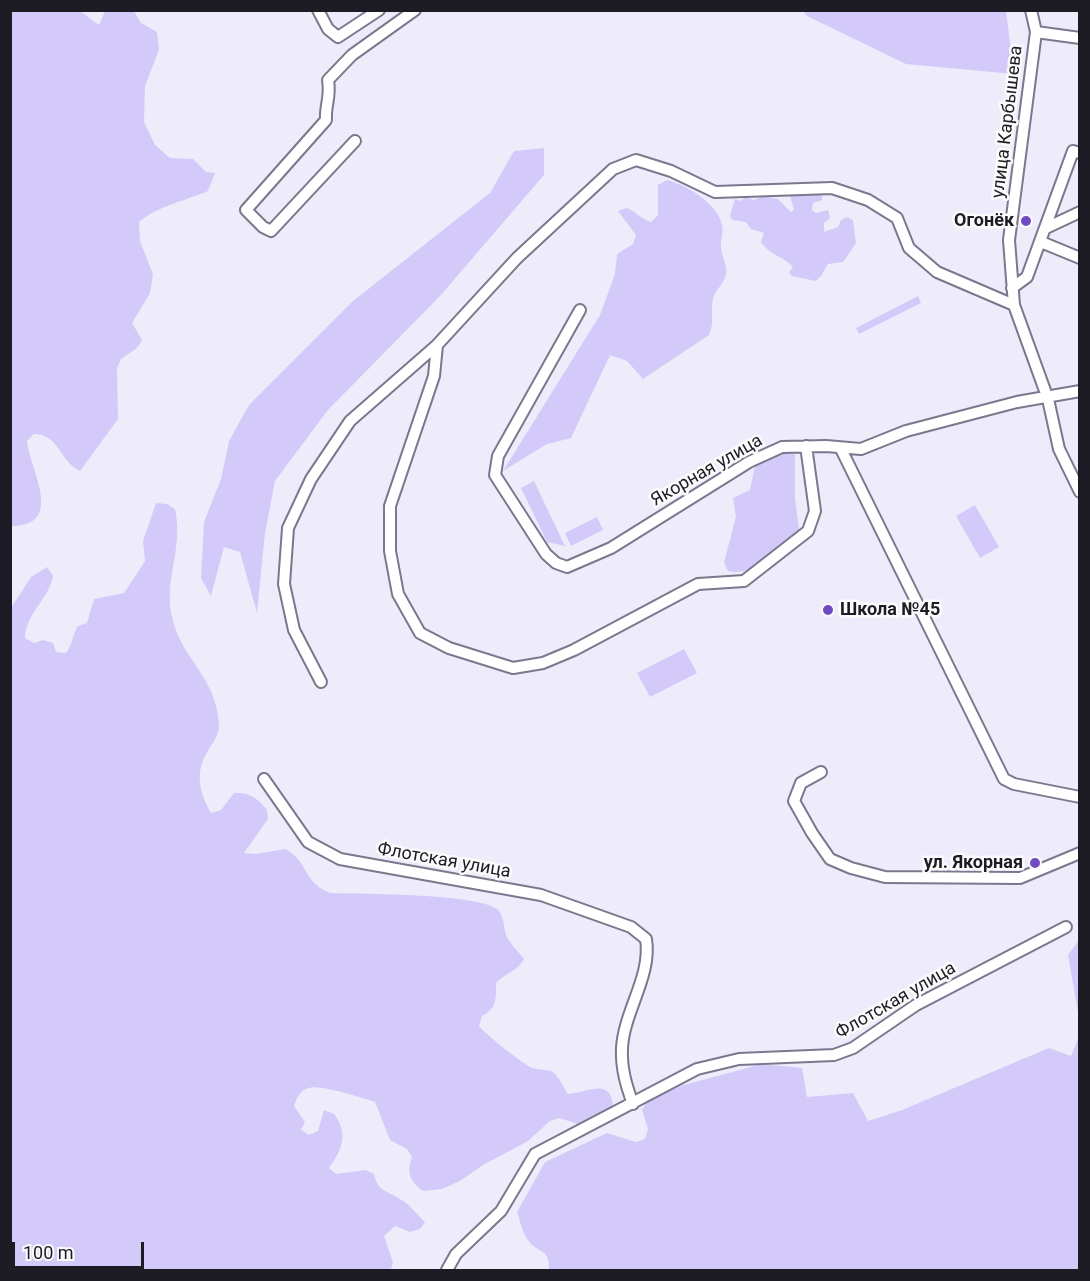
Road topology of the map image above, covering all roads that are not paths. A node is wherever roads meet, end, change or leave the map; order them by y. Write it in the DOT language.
graph roads {
  1 [pos="318,10"];
  2 [pos="379,10"];
  3 [pos="415,10"];
  4 [pos="1031,10"];
  5 [pos="1036,32"];
  6 [pos="1080,38"];
  7 [pos="355,141"];
  8 [pos="1080,153"];
  9 [pos="1080,212"];
  10 [pos="1046,228"];
  11 [pos="1041,242"];
  12 [pos="1080,258"];
  13 [pos="1012,288"];
  14 [pos="1014,305"];
  15 [pos="580,310"];
  16 [pos="436,345"];
  17 [pos="1080,392"];
  18 [pos="1048,399"];
  19 [pos="806,446"];
  20 [pos="841,449"];
  21 [pos="1080,492"];
  22 [pos="321,682"];
  23 [pos="821,772"];
  24 [pos="264,779"];
  25 [pos="1080,797"];
  26 [pos="1080,853"];
  27 [pos="1065,927"];
  28 [pos="633,1104"];
  29 [pos="447,1270"];
  1 -- 2 [label="street"];
  3 -- 7 [label="street"];
  4 -- 5 [label="street"];
  5 -- 6 [label="street"];
  5 -- 13 [label="street, улица Карбышева"];
  8 -- 10 [label="street"];
  9 -- 10 [label="street"];
  10 -- 11 [label="street"];
  11 -- 12 [label="street"];
  11 -- 13 [label="street"];
  13 -- 14 [label="street, улица Карбышева"];
  14 -- 16 [label="street"];
  14 -- 18 [label="street, улица Карбышева"];
  15 -- 19 [label="street, Якорная улица"];
  16 -- 19 [label="street"];
  16 -- 22 [label="street"];
  17 -- 18 [label="street, Якорная улица"];
  18 -- 20 [label="street, Якорная улица"];
  18 -- 21 [label="street, улица Карбышева"];
  19 -- 20 [label="street, Якорная улица"];
  20 -- 25 [label="street"];
  23 -- 26 [label="street"];
  24 -- 28 [label="street, Флотская улица"];
  27 -- 28 [label="street, Флотская улица"];
  28 -- 29 [label="street, Флотская улица"];
}
